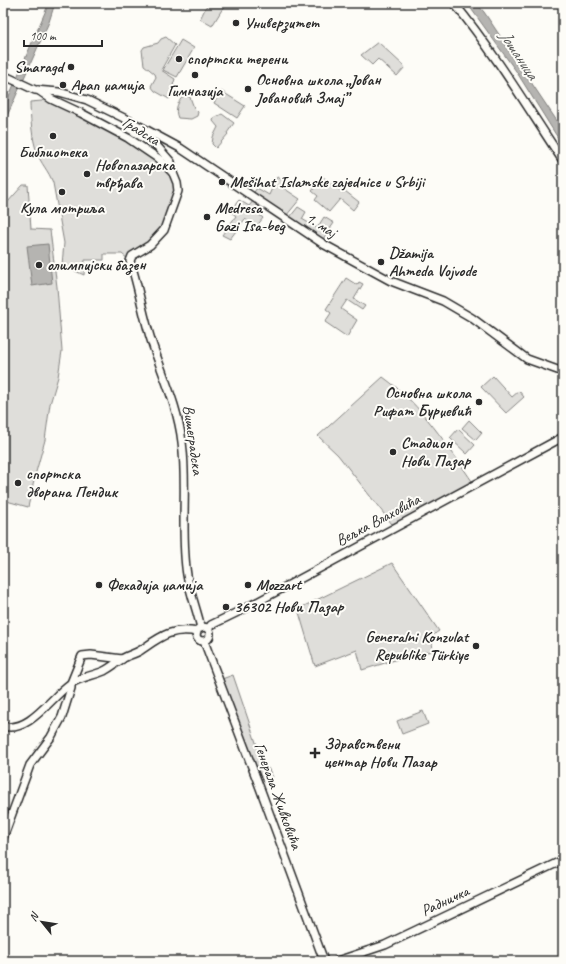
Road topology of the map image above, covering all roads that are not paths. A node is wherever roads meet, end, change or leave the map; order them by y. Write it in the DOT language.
graph roads {
  1 [pos="454,3"];
  2 [pos="6,77"];
  3 [pos="38,90"];
  4 [pos="141,126"];
  5 [pos="163,151"];
  6 [pos="157,158"];
  7 [pos="563,161"];
  8 [pos="173,173"];
  9 [pos="563,372"];
  10 [pos="563,437"];
  11 [pos="202,630"];
  12 [pos="204,641"];
  13 [pos="122,659"];
  14 [pos="71,683"];
  15 [pos="3,726"];
  16 [pos="3,838"];
  17 [pos="563,860"];
  18 [pos="324,961"];
  19 [pos="337,961"];
  1 -- 7 [label="street"];
  2 -- 3 [label="street, 1. мај"];
  3 -- 4 [label="street, 1. мај"];
  3 -- 6 [label="street, Градска"];
  4 -- 5 [label="street"];
  4 -- 9 [label="street, 1. мај"];
  5 -- 6 [label="street"];
  5 -- 8 [label="street"];
  6 -- 8 [label="street, Градска"];
  8 -- 11 [label="street, Вишеградска"];
  10 -- 11 [label="street, Вељка Влаховића"];
  11 -- 12 [label="street, Генерала Живковића"];
  11 -- 12 [label="street"];
  11 -- 13 [label="street"];
  12 -- 18 [label="street, Генерала Живковића"];
  13 -- 14 [label="street"];
  13 -- 14 [label="street"];
  14 -- 15 [label="street"];
  14 -- 16 [label="street"];
  17 -- 19 [label="street, Радничка"];
}
